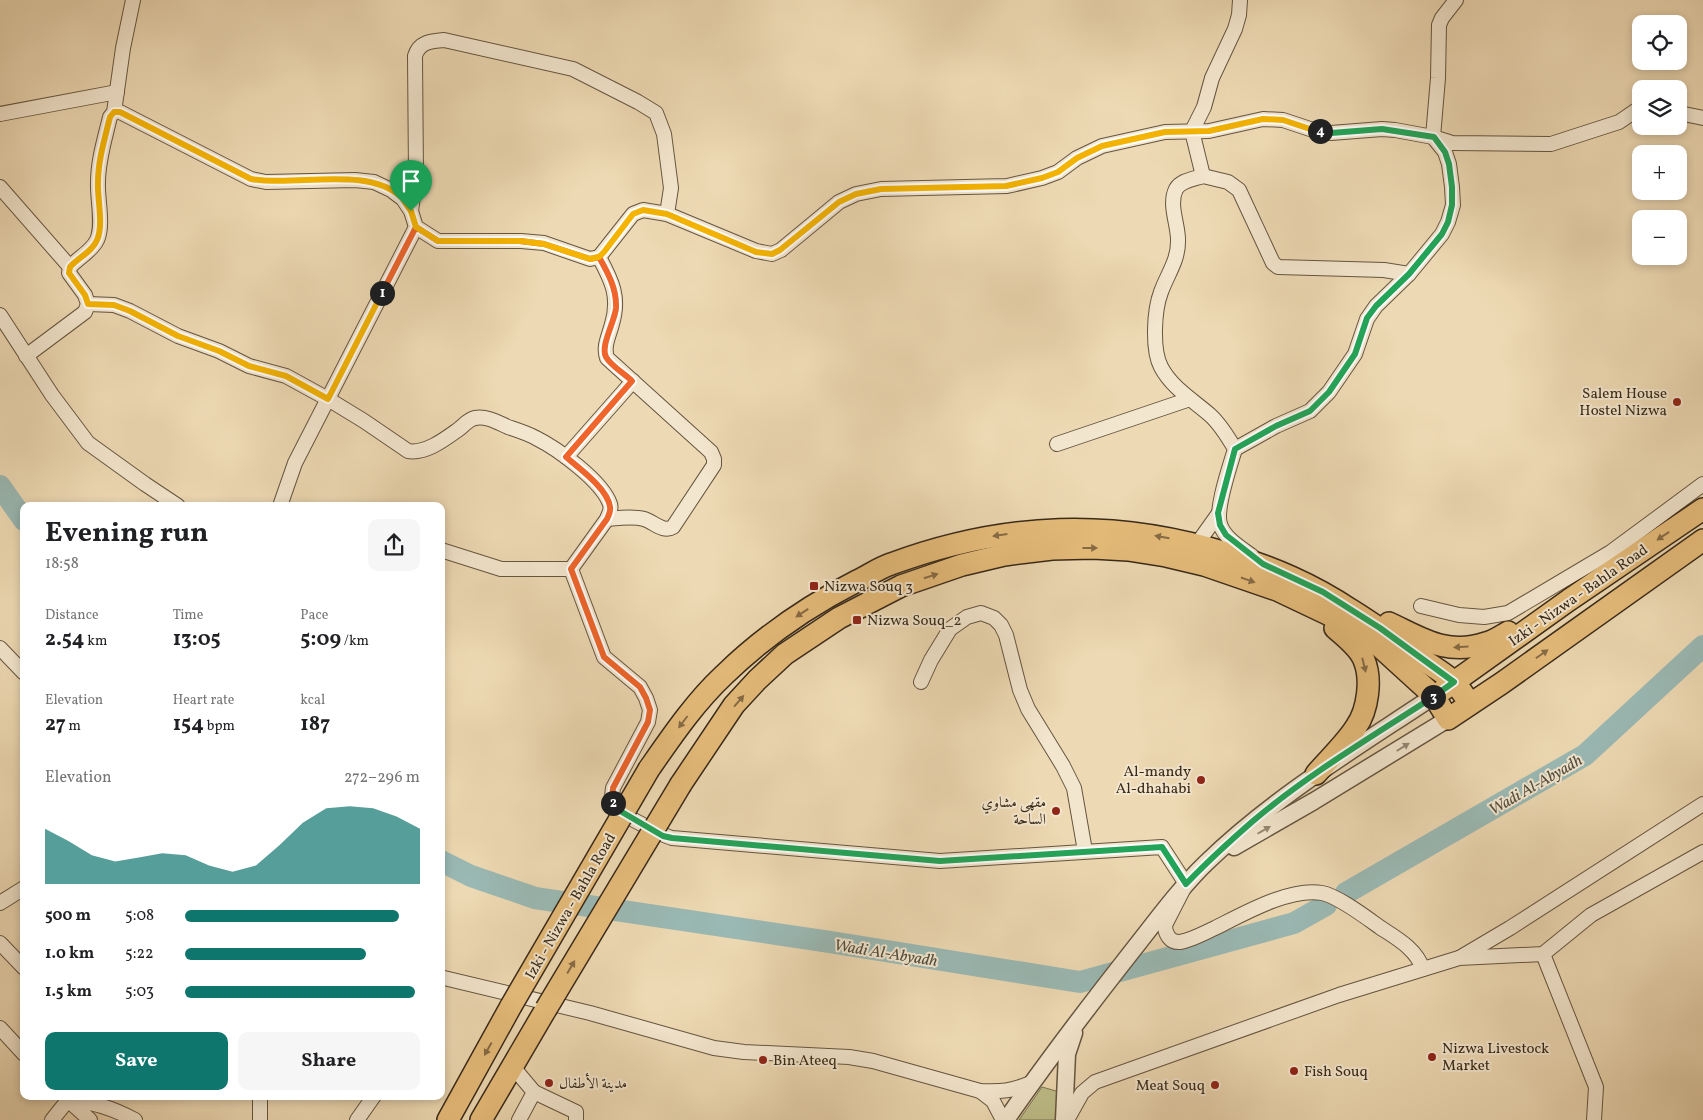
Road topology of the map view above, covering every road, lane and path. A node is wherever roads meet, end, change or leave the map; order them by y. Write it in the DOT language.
graph roads {
  1 [pos="133,0"];
  2 [pos="1240,0"];
  3 [pos="1456,0"];
  4 [pos="117,92"];
  5 [pos="114,112"];
  6 [pos="1632,113"];
  7 [pos="0,114"];
  8 [pos="1687,115"];
  9 [pos="1703,118"];
  10 [pos="1192,131"];
  11 [pos="1434,137"];
  12 [pos="1203,176"];
  13 [pos="0,187"];
  14 [pos="411,211"];
  15 [pos="667,214"];
  16 [pos="416,227"];
  17 [pos="599,257"];
  18 [pos="70,267"];
  19 [pos="1409,274"];
  20 [pos="88,304"];
  21 [pos="0,315"];
  22 [pos="26,356"];
  23 [pos="632,381"];
  24 [pos="328,399"];
  25 [pos="1190,399"];
  26 [pos="1058,444"];
  27 [pos="1235,449"];
  28 [pos="566,457"];
  29 [pos="1703,484"];
  30 [pos="172,502"];
  31 [pos="281,502"];
  32 [pos="1703,509"];
  33 [pos="1218,513"];
  34 [pos="607,519"];
  35 [pos="1703,540"];
  36 [pos="1197,544"];
  37 [pos="445,551"];
  38 [pos="1263,564"];
  39 [pos="571,569"];
  40 [pos="1276,590"];
  41 [pos="1323,592"];
  42 [pos="1569,600"];
  43 [pos="1422,606"];
  44 [pos="0,648"];
  45 [pos="20,669"];
  46 [pos="922,682"];
  47 [pos="1454,682"];
  48 [pos="1434,696"];
  49 [pos="1470,704"];
  50 [pos="1448,719"];
  51 [pos="1316,774"];
  52 [pos="1703,804"];
  53 [pos="1085,851"];
  54 [pos="1703,852"];
  55 [pos="1206,863"];
  56 [pos="1186,884"];
  57 [pos="20,890"];
  58 [pos="0,903"];
  59 [pos="0,943"];
  60 [pos="1543,954"];
  61 [pos="1459,958"];
  62 [pos="20,964"];
  63 [pos="1423,969"];
  64 [pos="445,981"];
  65 [pos="1086,1009"];
  66 [pos="0,1028"];
  67 [pos="20,1045"];
  68 [pos="513,1067"];
  69 [pos="1066,1081"];
  70 [pos="1095,1082"];
  71 [pos="1032,1083"];
  72 [pos="980,1091"];
  73 [pos="534,1092"];
  74 [pos="65,1100"];
  75 [pos="68,1100"];
  76 [pos="81,1100"];
  77 [pos="260,1100"];
  78 [pos="371,1100"];
  79 [pos="52,1120"];
  80 [pos="90,1120"];
  81 [pos="135,1120"];
  82 [pos="260,1120"];
  83 [pos="357,1120"];
  84 [pos="448,1120"];
  85 [pos="481,1120"];
  86 [pos="519,1120"];
  87 [pos="576,1120"];
  88 [pos="1004,1120"];
  89 [pos="1066,1120"];
  90 [pos="1594,1120"];
  1 -- 4 [label="street"];
  2 -- 10 [label="street"];
  3 -- 11 [label="street"];
  4 -- 5 [label="street"];
  4 -- 7 [label="street"];
  5 -- 14 [label="street"];
  5 -- 18 [label="street"];
  6 -- 11 [label="street"];
  8 -- 9 [label="street"];
  10 -- 11 [label="street"];
  10 -- 12 [label="street"];
  10 -- 15 [label="street"];
  11 -- 19 [label="street"];
  12 -- 19 [label="street"];
  12 -- 25 [label="street"];
  13 -- 18 [label="street"];
  14 -- 15 [label="street"];
  14 -- 16 [label="street"];
  15 -- 17 [label="street"];
  16 -- 17 [label="street"];
  16 -- 24 [label="street"];
  17 -- 23 [label="street"];
  18 -- 20 [label="street"];
  19 -- 27 [label="street"];
  20 -- 22 [label="street"];
  20 -- 24 [label="street"];
  21 -- 22 [label="street"];
  22 -- 30 [label="street"];
  23 -- 28 [label="street"];
  23 -- 34 [label="street"];
  24 -- 28 [label="street"];
  24 -- 31 [label="street"];
  25 -- 26 [label="street"];
  25 -- 27 [label="street"];
  27 -- 33 [label="street"];
  28 -- 34 [label="street"];
  29 -- 43 [label="street"];
  32 -- 42 [label="main road, Izki - Nizwa - Bahla Road, one-way"];
  33 -- 36 [label="street"];
  33 -- 38 [label="street"];
  34 -- 39 [label="street"];
  49 -- 35 [label="main road, Izki - Nizwa - Bahla Road, one-way"];
  36 -- 38 [label="main road, Izki - Nizwa - Bahla Road"];
  36 -- 84 [label="main road, Izki - Nizwa - Bahla Road, one-way, bridge"];
  37 -- 39 [label="street"];
  38 -- 41 [label="main road, Izki - Nizwa - Bahla Road"];
  39 -- 53 [label="street"];
  40 -- 48 [label="main road, Izki - Nizwa - Bahla Road"];
  40 -- 51 [label="main road, one-way"];
  68 -- 40 [label="main road, Izki - Nizwa - Bahla Road, one-way, bridge"];
  42 -- 41 [label="main road, one-way"];
  41 -- 47 [label="main road, Izki - Nizwa - Bahla Road"];
  42 -- 47 [label="main road, Izki - Nizwa - Bahla Road"];
  44 -- 45 [label="street"];
  46 -- 53 [label="street"];
  47 -- 48 [label="main road, Izki - Nizwa - Bahla Road"];
  47 -- 49 [label="main road, Izki - Nizwa - Bahla Road"];
  48 -- 50 [label="main road, Izki - Nizwa - Bahla Road"];
  48 -- 51 [label="street"];
  49 -- 50 [label="main road, Izki - Nizwa - Bahla Road"];
  55 -- 50 [label="street, one-way"];
  51 -- 55 [label="street"];
  52 -- 61 [label="street"];
  53 -- 56 [label="street"];
  54 -- 60 [label="street"];
  55 -- 56 [label="street"];
  56 -- 63 [label="street"];
  56 -- 65 [label="street"];
  57 -- 58 [label="street"];
  59 -- 62 [label="street"];
  60 -- 61 [label="street"];
  60 -- 90 [label="street"];
  61 -- 63 [label="street"];
  63 -- 70 [label="street"];
  64 -- 72 [label="street"];
  65 -- 69 [label="street"];
  65 -- 71 [label="street"];
  66 -- 67 [label="street"];
  68 -- 73 [label="street"];
  68 -- 85 [label="main road, Izki - Nizwa - Bahla Road"];
  69 -- 70 [label="street"];
  69 -- 71 [label="street"];
  69 -- 89 [label="street"];
  70 -- 89 [label="street"];
  71 -- 72 [label="street"];
  71 -- 88 [label="street"];
  72 -- 88 [label="street"];
  73 -- 86 [label="street"];
  73 -- 87 [label="street"];
  74 -- 79 [label="street"];
  75 -- 80 [label="street"];
  76 -- 81 [label="street"];
  77 -- 82 [label="street"];
  78 -- 83 [label="street"];
}
